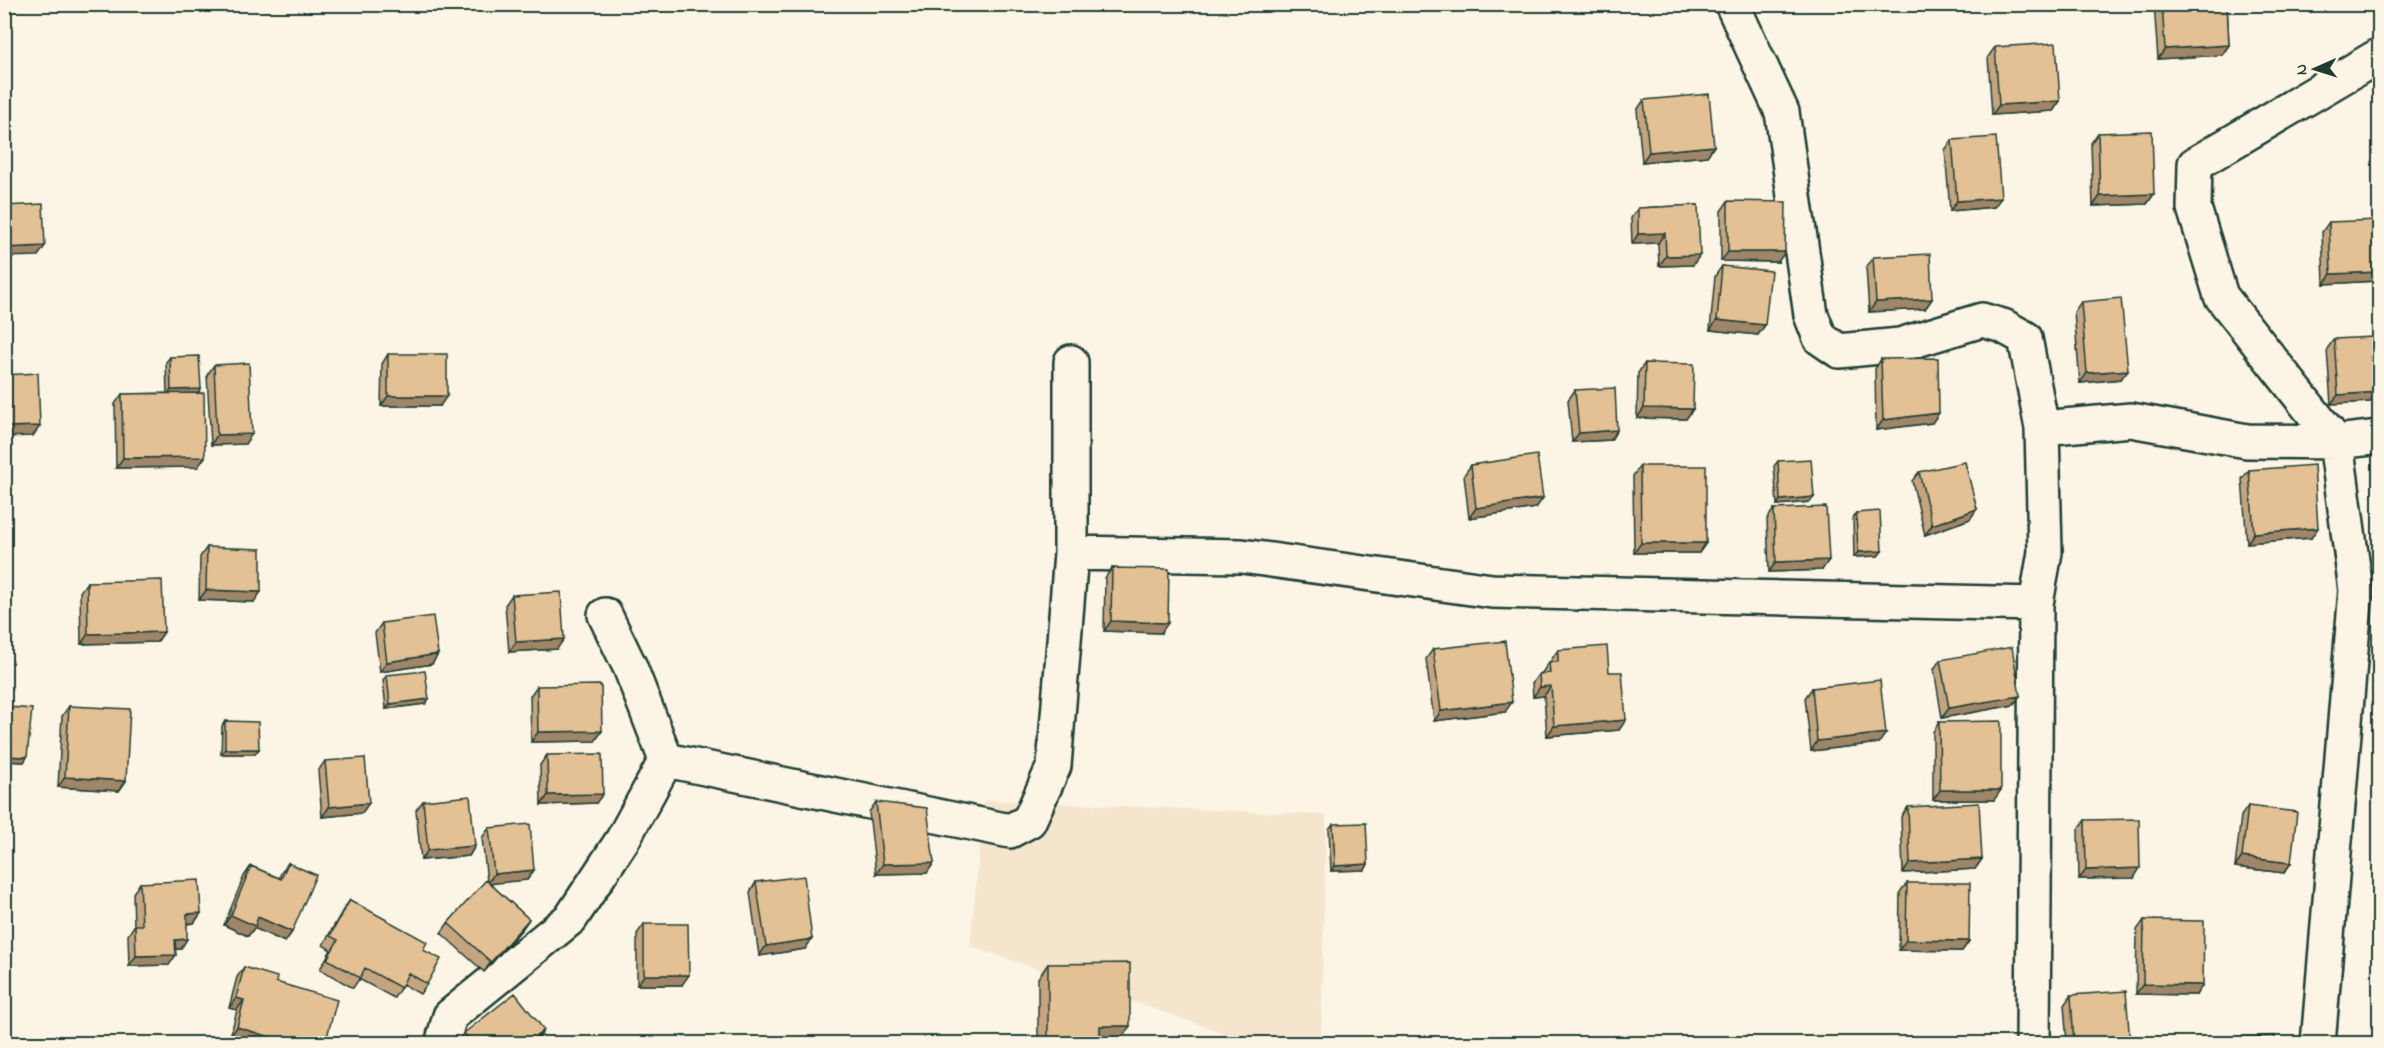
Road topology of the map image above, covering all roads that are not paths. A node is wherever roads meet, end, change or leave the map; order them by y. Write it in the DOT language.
graph roads {
  1 [pos="1732,4"];
  2 [pos="2379,55"];
  3 [pos="1071,362"];
  4 [pos="2042,428"];
  5 [pos="2379,437"];
  6 [pos="2336,442"];
  7 [pos="1071,553"];
  8 [pos="2036,604"];
  9 [pos="605,615"];
  10 [pos="666,760"];
  11 [pos="442,1044"];
  12 [pos="2033,1044"];
  13 [pos="2318,1044"];
  1 -- 4 [label="street"];
  2 -- 6 [label="street"];
  3 -- 7 [label="street"];
  4 -- 6 [label="street"];
  4 -- 8 [label="street"];
  5 -- 6 [label="street"];
  6 -- 13 [label="street"];
  7 -- 8 [label="street"];
  7 -- 10 [label="street"];
  8 -- 12 [label="street"];
  9 -- 10 [label="street"];
  10 -- 11 [label="street"];
}
